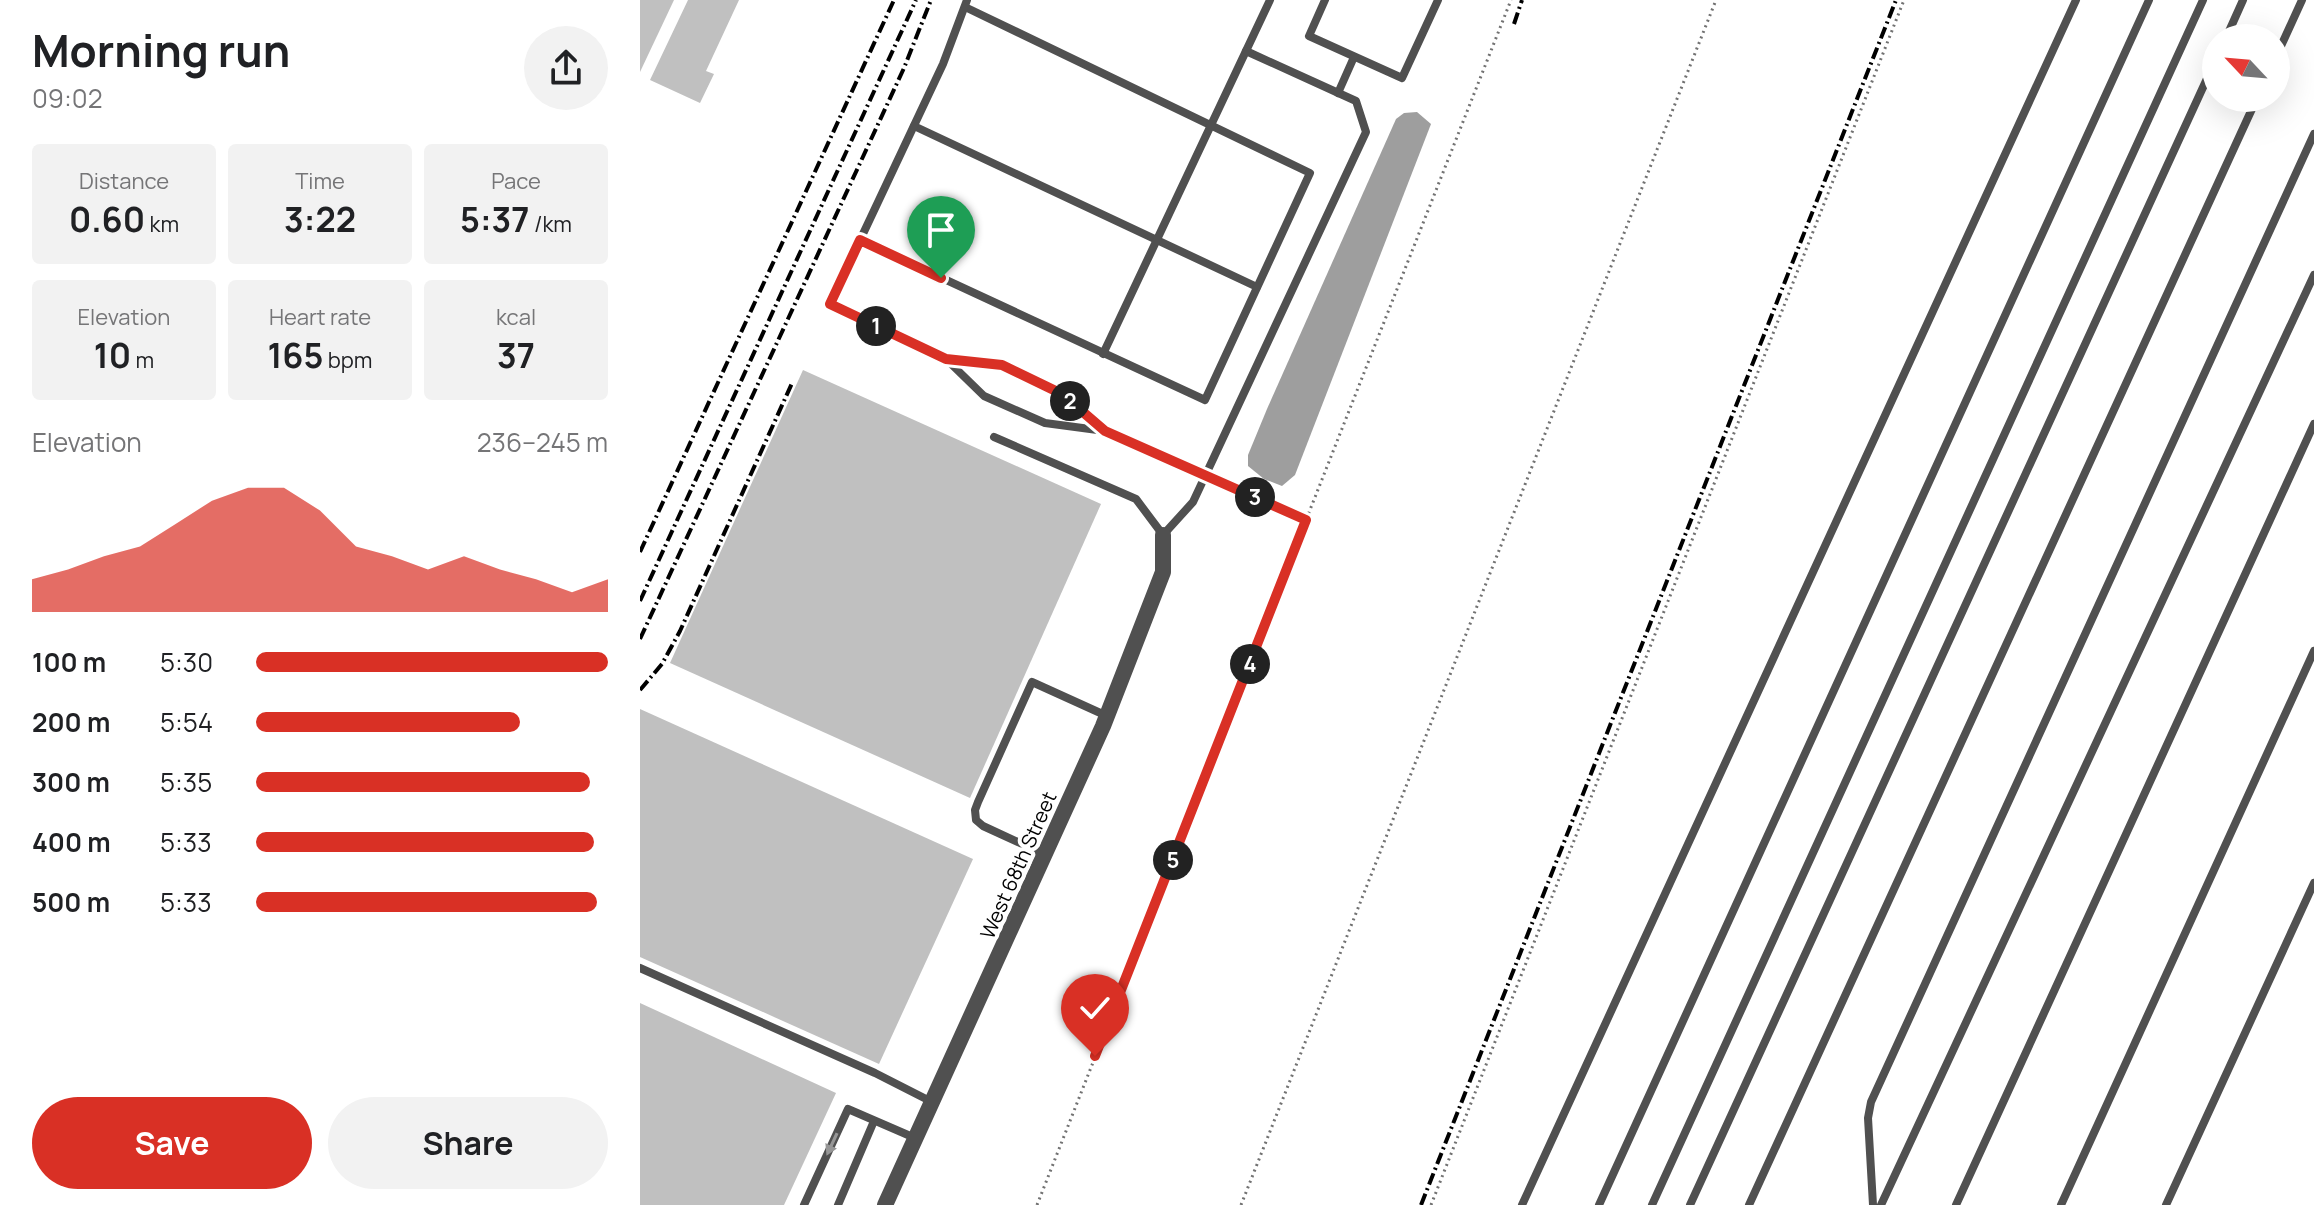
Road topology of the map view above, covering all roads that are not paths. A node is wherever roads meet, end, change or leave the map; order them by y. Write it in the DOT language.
graph roads {
  1 [pos="1270,0"];
  2 [pos="1325,0"];
  3 [pos="1438,0"];
  4 [pos="2076,0"];
  5 [pos="2149,0"];
  6 [pos="2203,0"];
  7 [pos="2243,0"];
  8 [pos="2302,0"];
  9 [pos="966,4"];
  10 [pos="2232,24"];
  11 [pos="2290,26"];
  12 [pos="1246,51"];
  13 [pos="1354,57"];
  14 [pos="2202,90"];
  15 [pos="1338,93"];
  16 [pos="2251,112"];
  17 [pos="914,126"];
  18 [pos="1210,126"];
  19 [pos="2314,134"];
  20 [pos="860,240"];
  21 [pos="1156,240"];
  22 [pos="2314,275"];
  23 [pos="1257,287"];
  24 [pos="1103,354"];
  25 [pos="946,359"];
  26 [pos="2314,424"];
  27 [pos="1105,431"];
  28 [pos="994,437"];
  29 [pos="1206,475"];
  30 [pos="1163,535"];
  31 [pos="2314,651"];
  32 [pos="1107,716"];
  33 [pos="1045,854"];
  34 [pos="2314,883"];
  35 [pos="640,968"];
  36 [pos="933,1102"];
  37 [pos="874,1121"];
  38 [pos="916,1138"];
  39 [pos="804,1205"];
  40 [pos="838,1205"];
  41 [pos="885,1205"];
  42 [pos="1522,1205"];
  43 [pos="1599,1205"];
  44 [pos="1652,1205"];
  45 [pos="1690,1205"];
  46 [pos="1749,1205"];
  47 [pos="1873,1205"];
  48 [pos="1881,1205"];
  49 [pos="1956,1205"];
  50 [pos="2061,1205"];
  51 [pos="2166,1205"];
  1 -- 12 [label="lane"];
  2 -- 13 [label="lane"];
  3 -- 13 [label="lane"];
  4 -- 42 [label="lane"];
  5 -- 43 [label="lane"];
  6 -- 44 [label="lane"];
  7 -- 10 [label="lane"];
  8 -- 11 [label="lane"];
  9 -- 17 [label="lane"];
  9 -- 18 [label="lane"];
  12 -- 15 [label="lane"];
  12 -- 18 [label="lane"];
  13 -- 15 [label="lane"];
  14 -- 45 [label="lane"];
  15 -- 29 [label="lane"];
  16 -- 46 [label="lane"];
  17 -- 20 [label="lane"];
  17 -- 21 [label="lane"];
  18 -- 21 [label="lane"];
  18 -- 23 [label="lane"];
  19 -- 47 [label="lane"];
  20 -- 24 [label="lane"];
  20 -- 25 [label="lane"];
  21 -- 23 [label="lane"];
  21 -- 24 [label="lane"];
  22 -- 48 [label="lane"];
  23 -- 24 [label="lane"];
  25 -- 27 [label="lane"];
  25 -- 27 [label="lane"];
  26 -- 49 [label="lane"];
  27 -- 29 [label="lane"];
  28 -- 30 [label="lane"];
  29 -- 30 [label="lane"];
  30 -- 32 [label="street, West 68th Street"];
  31 -- 50 [label="lane"];
  32 -- 33 [label="street, West 68th Street"];
  32 -- 33 [label="lane"];
  33 -- 36 [label="street, West 68th Street"];
  34 -- 51 [label="lane"];
  35 -- 36 [label="lane"];
  36 -- 38 [label="street, West 68th Street"];
  37 -- 38 [label="lane"];
  37 -- 39 [label="lane, one-way"];
  37 -- 40 [label="lane"];
  38 -- 41 [label="street, West 68th Street"];
}
